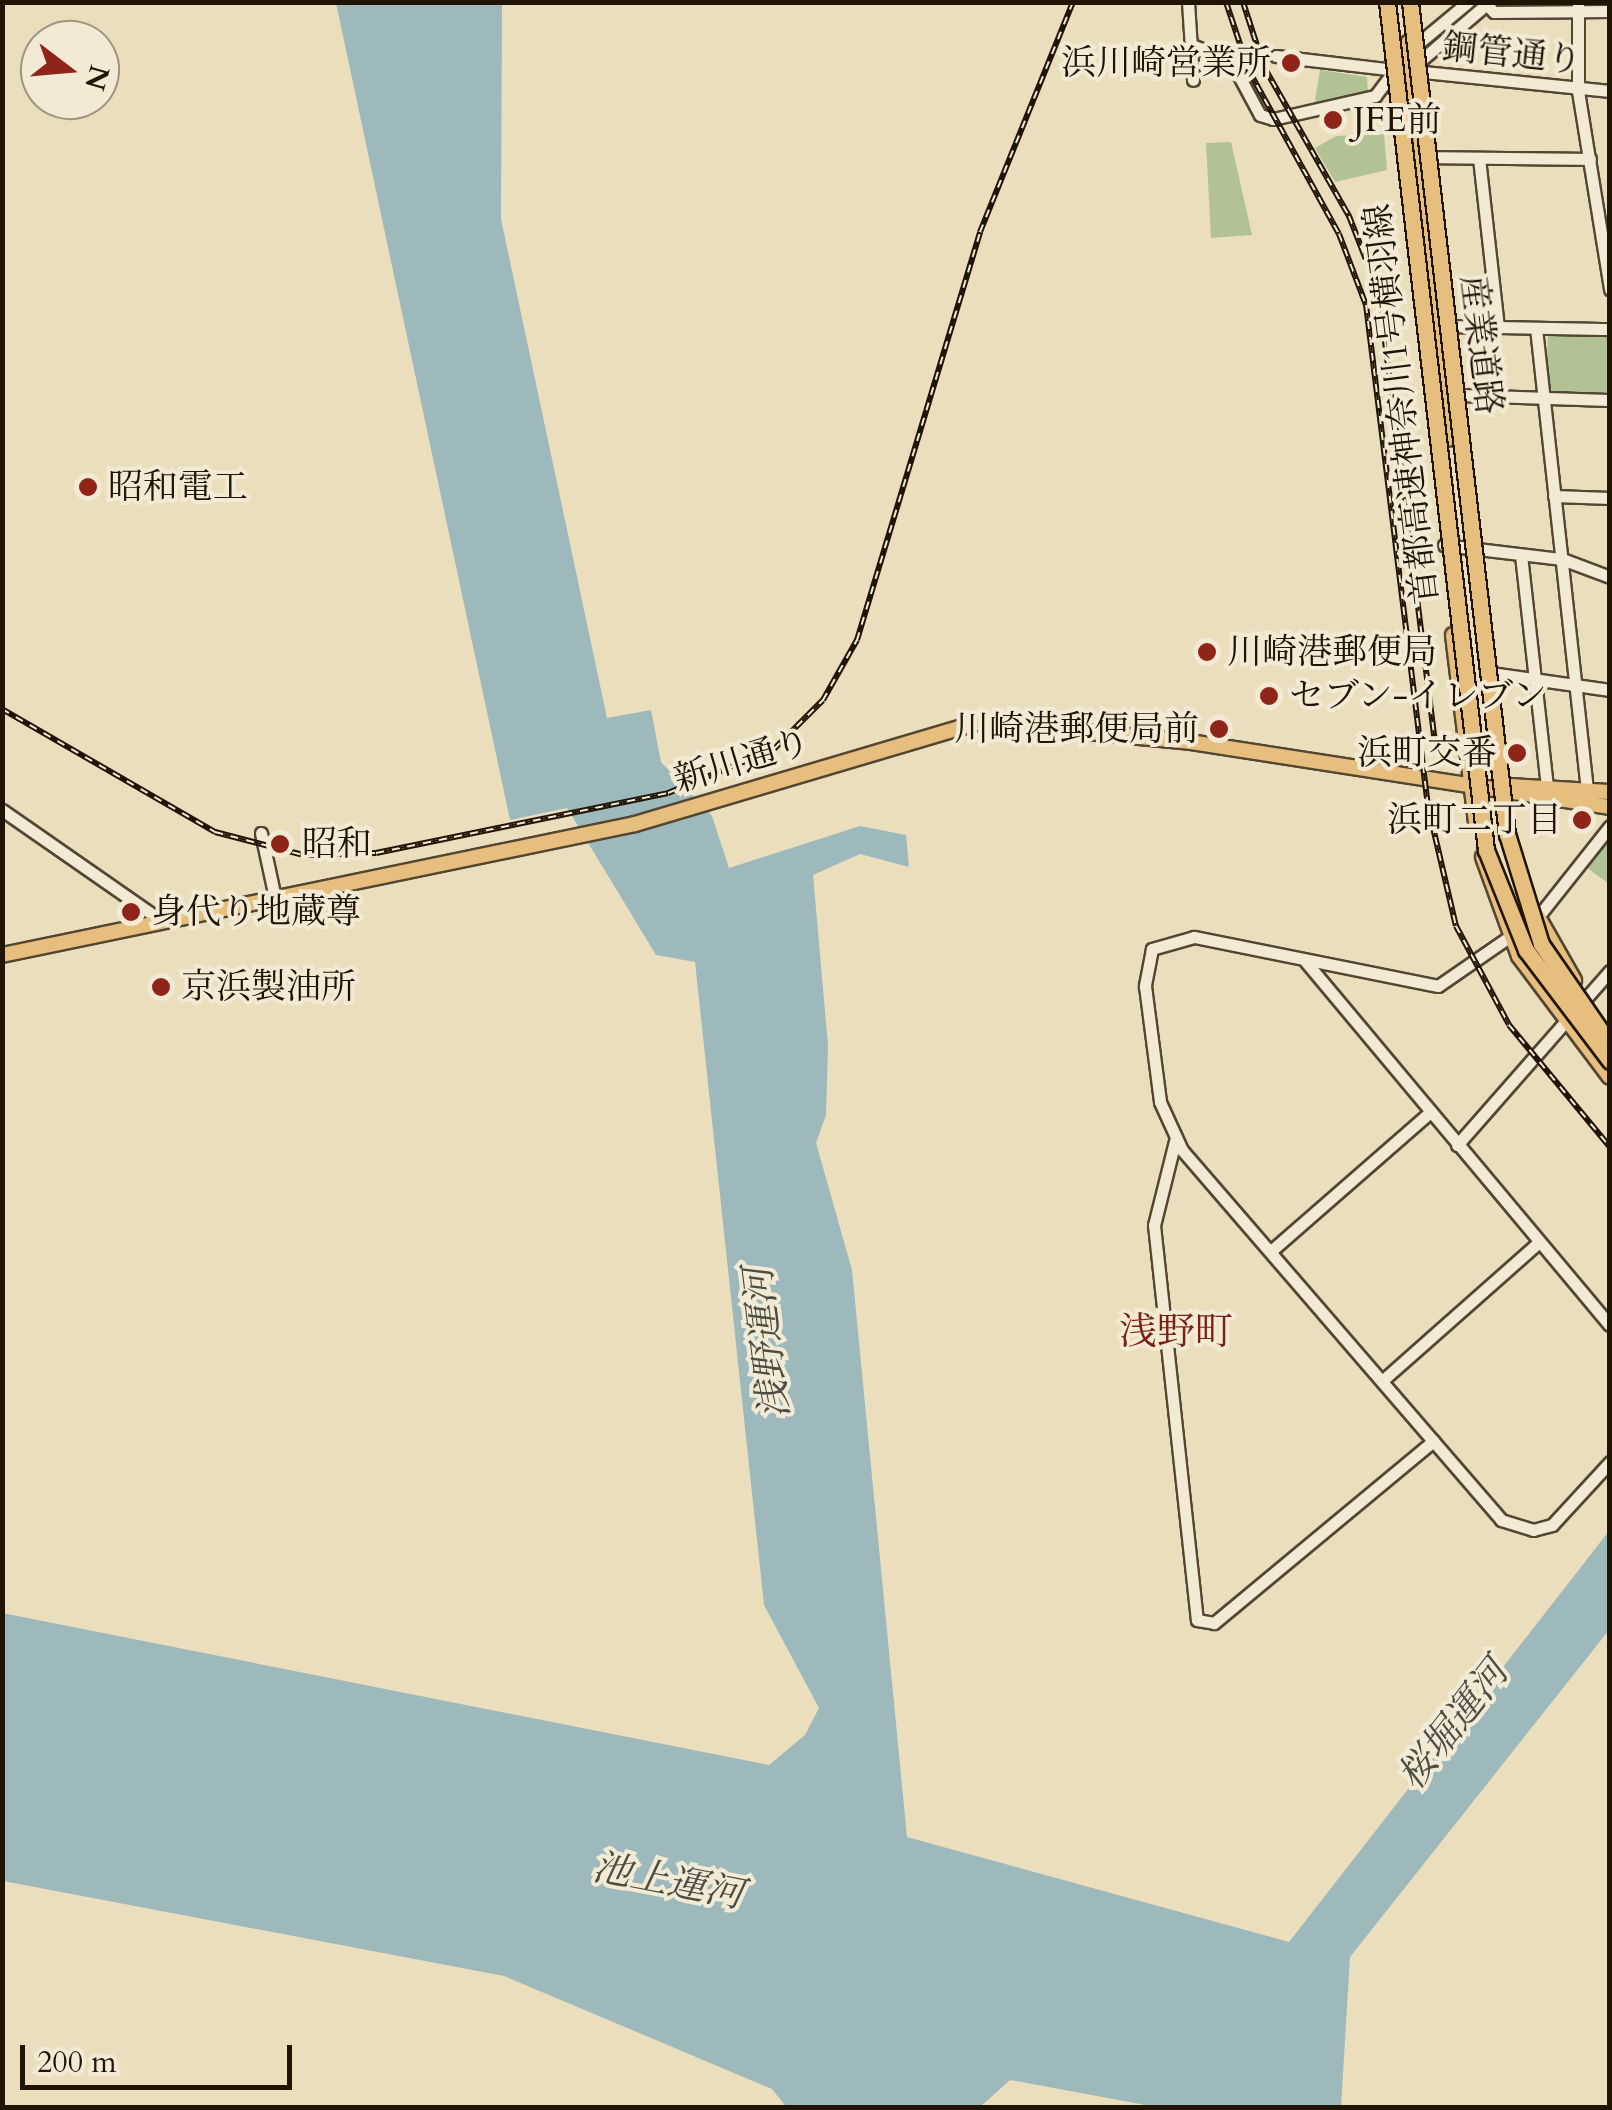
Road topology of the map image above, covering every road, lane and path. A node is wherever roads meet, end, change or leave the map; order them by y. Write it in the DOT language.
graph roads {
  1 [pos="1188,2"];
  2 [pos="1386,2"];
  3 [pos="1468,2"];
  4 [pos="1488,4"];
  5 [pos="1406,7"];
  6 [pos="1578,7"];
  7 [pos="1610,11"];
  8 [pos="1434,30"];
  9 [pos="1192,45"];
  10 [pos="1408,51"];
  11 [pos="1276,56"];
  12 [pos="1401,70"];
  13 [pos="1193,80"];
  14 [pos="1578,90"];
  15 [pos="1610,91"];
  16 [pos="1419,121"];
  17 [pos="1424,157"];
  18 [pos="1479,158"];
  19 [pos="1590,159"];
  20 [pos="1610,289"];
  21 [pos="1451,326"];
  22 [pos="1498,327"];
  23 [pos="1536,328"];
  24 [pos="1610,329"];
  25 [pos="1422,340"];
  26 [pos="1458,395"];
  27 [pos="1544,398"];
  28 [pos="1610,400"];
  29 [pos="1446,439"];
  30 [pos="1554,496"];
  31 [pos="1610,498"];
  32 [pos="1444,545"];
  33 [pos="1476,548"];
  34 [pos="1521,555"];
  35 [pos="1562,559"];
  36 [pos="1610,578"];
  37 [pos="1492,674"];
  38 [pos="1536,681"];
  39 [pos="1576,685"];
  40 [pos="1610,690"];
  41 [pos="1469,732"];
  42 [pos="1494,738"];
  43 [pos="1469,782"];
  44 [pos="1504,788"];
  45 [pos="1547,788"];
  46 [pos="1587,790"];
  47 [pos="1610,792"];
  48 [pos="1610,806"];
  49 [pos="2,810"];
  50 [pos="1610,826"];
  51 [pos="260,833"];
  52 [pos="275,898"];
  53 [pos="1538,917"];
  54 [pos="160,920"];
  55 [pos="1511,938"];
  56 [pos="2,955"];
  57 [pos="1306,962"];
  58 [pos="1610,970"];
  59 [pos="1586,1000"];
  60 [pos="1568,1028"];
  61 [pos="1610,1029"];
  62 [pos="1610,1044"];
  63 [pos="1610,1061"];
  64 [pos="1610,1077"];
  65 [pos="1429,1113"];
  66 [pos="1176,1137"];
  67 [pos="1456,1144"];
  68 [pos="1538,1243"];
  69 [pos="1272,1251"];
  70 [pos="1610,1325"];
  71 [pos="1383,1380"];
  72 [pos="1433,1441"];
  73 [pos="1610,1462"];
  1 -- 9 [label="street"];
  2 -- 12 [label="main road, 産業道路"];
  2 -- 41 [label="highway, 首都高速神奈川1号横羽線, bridge"];
  3 -- 8 [label="street"];
  4 -- 6 [label="street"];
  4 -- 12 [label="street"];
  5 -- 8 [label="street"];
  5 -- 10 [label="main road, 産業道路"];
  5 -- 42 [label="highway, 首都高速神奈川1号横羽線, bridge"];
  6 -- 7 [label="street"];
  6 -- 14 [label="street"];
  8 -- 10 [label="street"];
  9 -- 12 [label="street"];
  9 -- 13 [label="street"];
  10 -- 12 [label="main road, 産業道路"];
  11 -- 12 [label="street, 鋼管通り"];
  12 -- 14 [label="street, 鋼管通り"];
  12 -- 16 [label="main road, 産業道路"];
  12 -- 25 [label="main road, 産業道路"];
  14 -- 15 [label="street, 鋼管通り"];
  14 -- 19 [label="street"];
  16 -- 17 [label="main road, 産業道路"];
  16 -- 29 [label="highway"];
  17 -- 18 [label="street"];
  17 -- 21 [label="main road, 産業道路"];
  18 -- 19 [label="street"];
  18 -- 22 [label="street"];
  19 -- 20 [label="street"];
  21 -- 22 [label="street"];
  21 -- 26 [label="main road, 産業道路"];
  22 -- 23 [label="street"];
  23 -- 24 [label="street"];
  23 -- 27 [label="street"];
  25 -- 29 [label="highway"];
  25 -- 32 [label="main road, 産業道路"];
  26 -- 27 [label="street"];
  26 -- 33 [label="main road, 産業道路"];
  27 -- 28 [label="street"];
  27 -- 30 [label="street"];
  29 -- 41 [label="highway, bridge"];
  29 -- 42 [label="highway, bridge"];
  30 -- 31 [label="street"];
  30 -- 35 [label="street"];
  32 -- 33 [label="street"];
  32 -- 43 [label="main road, 産業道路"];
  33 -- 34 [label="street"];
  33 -- 37 [label="main road, 産業道路"];
  34 -- 35 [label="street"];
  34 -- 38 [label="street"];
  35 -- 36 [label="street"];
  35 -- 39 [label="street"];
  37 -- 38 [label="street"];
  37 -- 44 [label="main road, 産業道路"];
  38 -- 39 [label="street"];
  38 -- 45 [label="street"];
  39 -- 40 [label="street"];
  39 -- 46 [label="street"];
  41 -- 63 [label="highway, 首都高速神奈川1号横羽線, bridge"];
  42 -- 62 [label="highway, 首都高速神奈川1号横羽線, bridge"];
  43 -- 44 [label="main road, 新川通り"];
  43 -- 52 [label="main road, 新川通り"];
  43 -- 55 [label="main road, 産業道路"];
  44 -- 45 [label="main road, 新川通り"];
  44 -- 48 [label="main road, 新川通り"];
  44 -- 53 [label="main road, 産業道路"];
  45 -- 46 [label="main road, 新川通り"];
  46 -- 47 [label="main road, 新川通り"];
  49 -- 54 [label="street"];
  50 -- 53 [label="street"];
  51 -- 52 [label="street"];
  52 -- 54 [label="main road, 新川通り"];
  53 -- 55 [label="street"];
  53 -- 59 [label="main road, 産業道路"];
  54 -- 56 [label="main road, 新川通り"];
  55 -- 57 [label="street"];
  55 -- 60 [label="main road, 産業道路"];
  57 -- 65 [label="street"];
  57 -- 66 [label="street"];
  58 -- 59 [label="street"];
  59 -- 60 [label="street"];
  59 -- 61 [label="main road, 産業道路"];
  60 -- 64 [label="main road, 産業道路"];
  60 -- 67 [label="street"];
  65 -- 67 [label="street"];
  65 -- 69 [label="street"];
  66 -- 69 [label="street"];
  66 -- 72 [label="street"];
  67 -- 68 [label="street"];
  68 -- 70 [label="street"];
  68 -- 71 [label="street"];
  69 -- 71 [label="street"];
  71 -- 72 [label="street"];
  72 -- 73 [label="street"];
}
